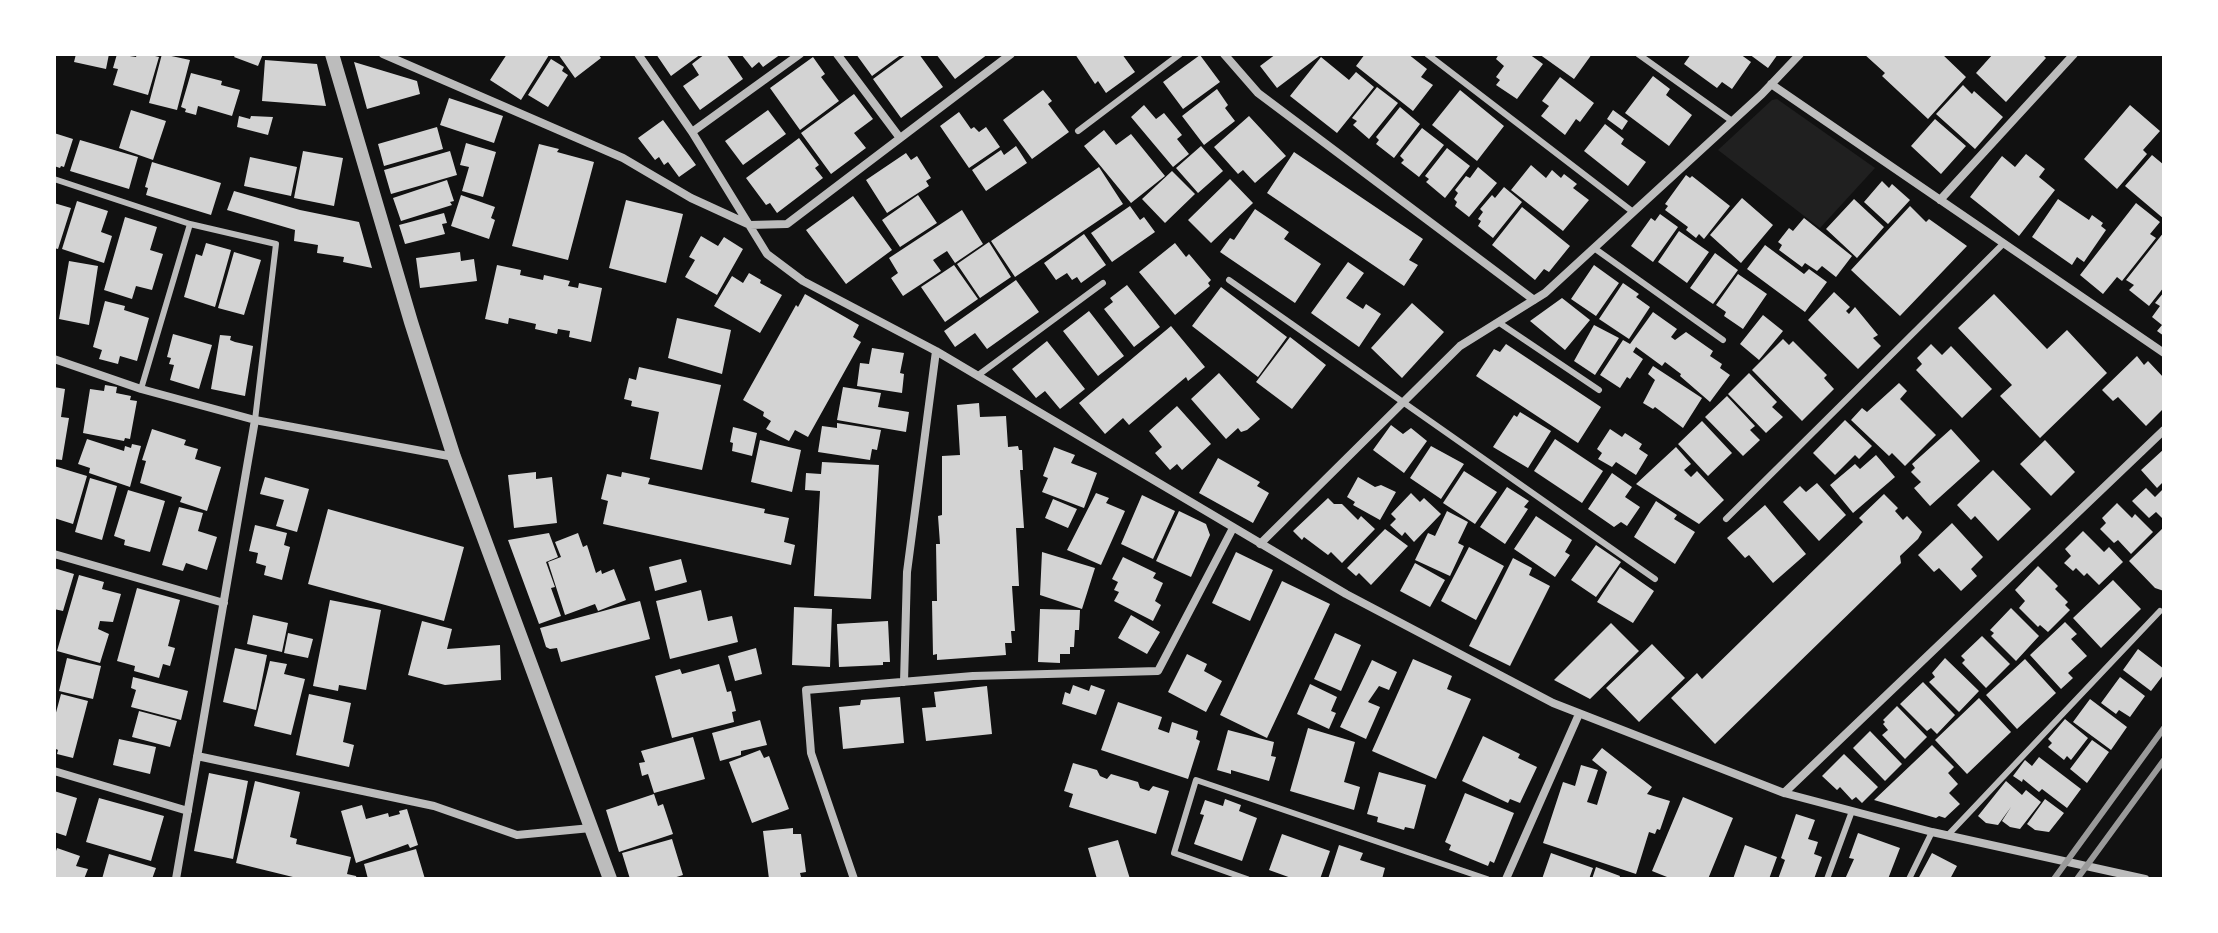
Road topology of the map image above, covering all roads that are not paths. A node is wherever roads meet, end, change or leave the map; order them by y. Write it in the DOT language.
graph roads {
  1 [pos="332,54"];
  2 [pos="383,54"];
  3 [pos="638,54"];
  4 [pos="800,54"];
  5 [pos="837,54"];
  6 [pos="1011,54"];
  7 [pos="1180,54"];
  8 [pos="1224,54"];
  9 [pos="1427,54"];
  10 [pos="1638,54"];
  11 [pos="1800,54"];
  12 [pos="2074,54"];
  13 [pos="1771,84"];
  14 [pos="1732,121"];
  15 [pos="1078,131"];
  16 [pos="692,132"];
  17 [pos="900,138"];
  18 [pos="54,179"];
  19 [pos="1940,200"];
  20 [pos="1633,212"];
  21 [pos="190,224"];
  22 [pos="750,225"];
  23 [pos="2004,243"];
  24 [pos="1594,248"];
  25 [pos="1229,280"];
  26 [pos="1103,283"];
  27 [pos="1534,300"];
  28 [pos="1498,322"];
  29 [pos="1723,340"];
  30 [pos="936,351"];
  31 [pos="2164,353"];
  32 [pos="54,359"];
  33 [pos="977,376"];
  34 [pos="141,389"];
  35 [pos="1599,390"];
  36 [pos="1403,402"];
  37 [pos="255,420"];
  38 [pos="2164,430"];
  39 [pos="454,457"];
  40 [pos="1726,519"];
  41 [pos="1233,528"];
  42 [pos="1260,544"];
  43 [pos="54,554"];
  44 [pos="1655,579"];
  45 [pos="224,603"];
  46 [pos="2160,611"];
  47 [pos="904,682"];
  48 [pos="1579,714"];
  49 [pos="197,756"];
  50 [pos="54,771"];
  51 [pos="1784,793"];
  52 [pos="188,811"];
  53 [pos="1852,811"];
  54 [pos="591,828"];
  55 [pos="1932,832"];
  56 [pos="1948,835"];
  57 [pos="2126,877"];
  58 [pos="176,879"];
  59 [pos="610,879"];
  60 [pos="854,879"];
  61 [pos="1247,879"];
  62 [pos="1487,879"];
  63 [pos="1506,879"];
  64 [pos="1827,879"];
  65 [pos="1909,879"];
  66 [pos="2145,879"];
  1 -- 39 [label="street"];
  2 -- 22 [label="street"];
  3 -- 16 [label="street"];
  4 -- 16 [label="street"];
  5 -- 17 [label="street"];
  6 -- 17 [label="street"];
  7 -- 15 [label="lane"];
  8 -- 27 [label="street"];
  9 -- 20 [label="lane"];
  10 -- 14 [label="lane"];
  11 -- 13 [label="street"];
  12 -- 19 [label="street"];
  13 -- 14 [label="street"];
  13 -- 19 [label="street"];
  14 -- 20 [label="street"];
  16 -- 22 [label="street"];
  17 -- 22 [label="street"];
  18 -- 21 [label="lane"];
  19 -- 23 [label="street"];
  20 -- 24 [label="street"];
  21 -- 34 [label="lane"];
  21 -- 37 [label="lane"];
  22 -- 30 [label="street"];
  23 -- 31 [label="street"];
  23 -- 40 [label="lane"];
  24 -- 27 [label="street"];
  24 -- 29 [label="lane"];
  25 -- 36 [label="lane"];
  26 -- 33 [label="lane"];
  27 -- 28 [label="street"];
  28 -- 35 [label="lane"];
  28 -- 36 [label="street"];
  30 -- 33 [label="street"];
  30 -- 47 [label="street"];
  32 -- 34 [label="street"];
  33 -- 41 [label="street"];
  34 -- 37 [label="street"];
  36 -- 42 [label="street"];
  36 -- 44 [label="lane"];
  37 -- 39 [label="street"];
  37 -- 45 [label="street"];
  38 -- 51 [label="street"];
  39 -- 54 [label="street"];
  41 -- 42 [label="street"];
  41 -- 47 [label="street"];
  42 -- 48 [label="street"];
  43 -- 45 [label="street"];
  45 -- 49 [label="street"];
  46 -- 56 [label="lane"];
  47 -- 60 [label="street"];
  48 -- 51 [label="street"];
  48 -- 63 [label="street"];
  49 -- 52 [label="street"];
  49 -- 54 [label="street"];
  50 -- 52 [label="street"];
  51 -- 53 [label="street"];
  52 -- 58 [label="street"];
  53 -- 55 [label="street"];
  53 -- 64 [label="lane"];
  54 -- 59 [label="street"];
  55 -- 56 [label="street"];
  55 -- 65 [label="lane"];
  56 -- 57 [label="street"];
  57 -- 66 [label="street"];
  61 -- 62 [label="lane"];
}
